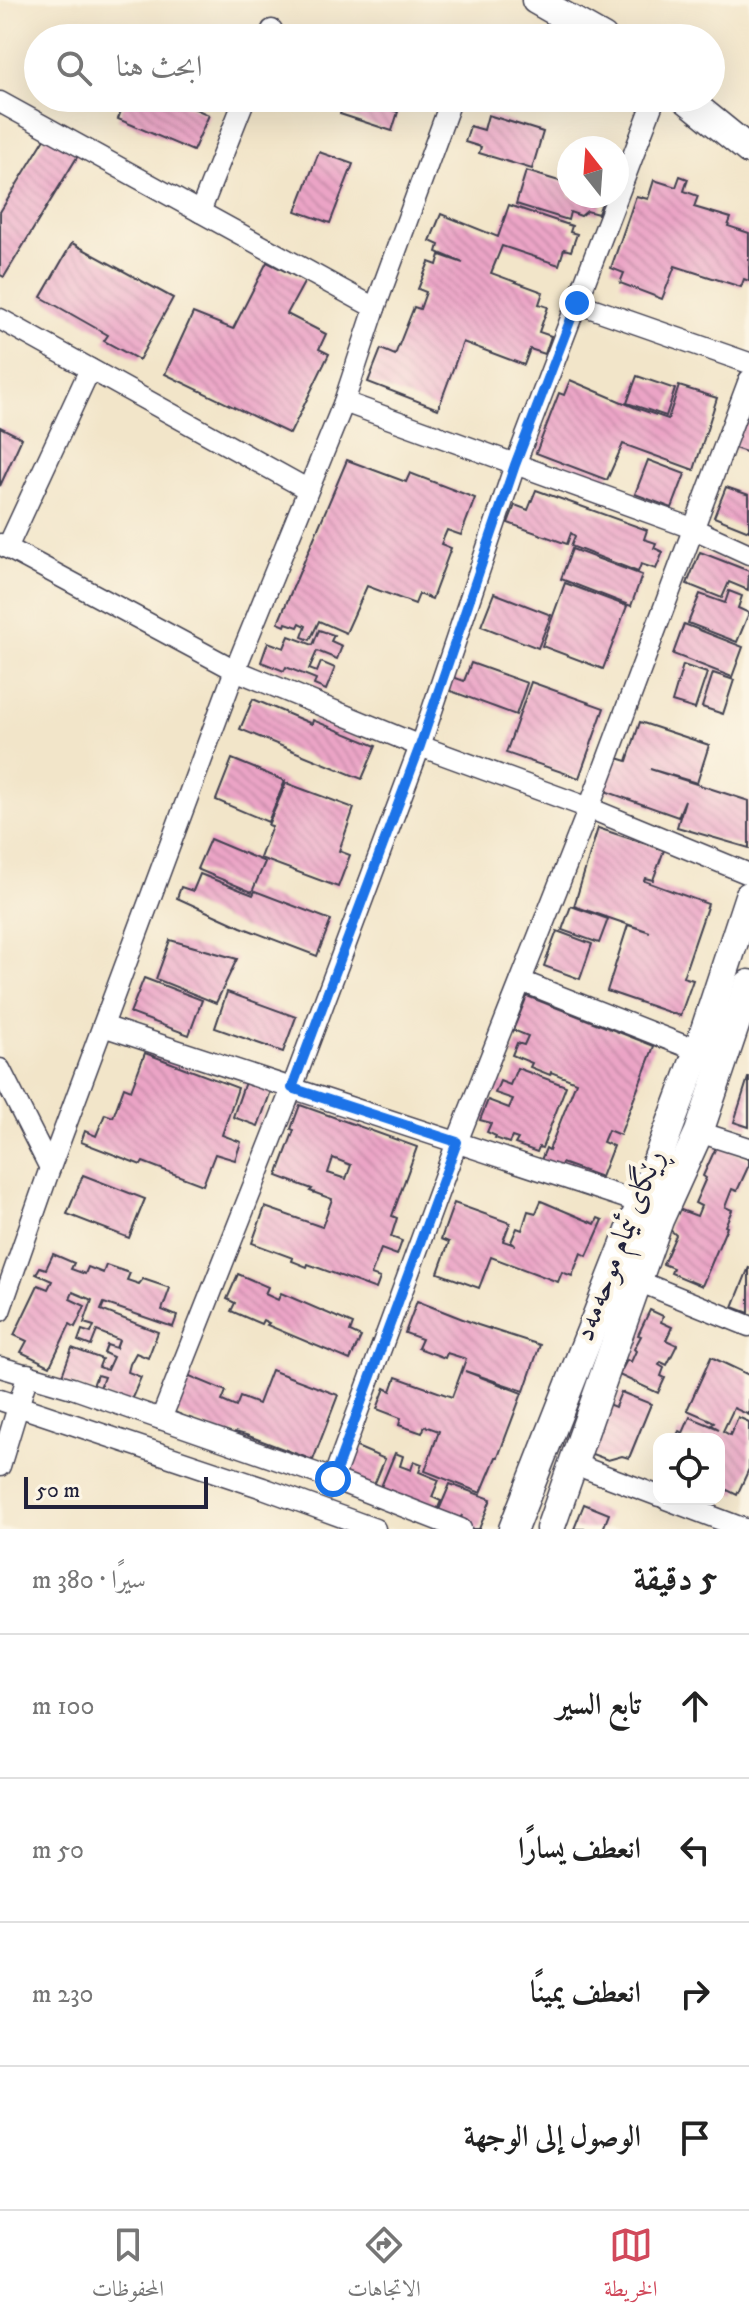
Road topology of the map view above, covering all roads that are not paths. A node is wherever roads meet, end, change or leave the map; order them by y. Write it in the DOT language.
graph roads {
  1 [pos="536,0"];
  2 [pos="578,24"];
  3 [pos="0,102"];
  4 [pos="239,112"];
  5 [pos="447,112"];
  6 [pos="650,112"];
  7 [pos="702,112"];
  8 [pos="749,150"];
  9 [pos="200,212"];
  10 [pos="577,303"];
  11 [pos="375,308"];
  12 [pos="0,319"];
  13 [pos="749,363"];
  14 [pos="90,369"];
  15 [pos="749,380"];
  16 [pos="344,402"];
  17 [pos="515,465"];
  18 [pos="307,489"];
  19 [pos="692,528"];
  20 [pos="3,546"];
  21 [pos="749,554"];
  22 [pos="235,670"];
  23 [pos="420,746"];
  24 [pos="589,808"];
  25 [pos="749,874"];
  26 [pos="749,896"];
  27 [pos="521,981"];
  28 [pos="749,984"];
  29 [pos="103,1026"];
  30 [pos="698,1051"];
  31 [pos="0,1069"];
  32 [pos="292,1088"];
  33 [pos="699,1132"];
  34 [pos="457,1142"];
  35 [pos="749,1148"];
  36 [pos="50,1168"];
  37 [pos="641,1203"];
  38 [pos="638,1281"];
  39 [pos="0,1311"];
  40 [pos="749,1326"];
  41 [pos="0,1367"];
  42 [pos="28,1374"];
  43 [pos="9,1403"];
  44 [pos="161,1419"];
  45 [pos="574,1464"];
  46 [pos="0,1466"];
  47 [pos="333,1479"];
  48 [pos="653,1494"];
  49 [pos="682,1505"];
  50 [pos="375,1529"];
  51 [pos="461,1529"];
  52 [pos="513,1529"];
  53 [pos="550,1529"];
  54 [pos="745,1529"];
  1 -- 2 [label="main road"];
  3 -- 9 [label="street"];
  4 -- 9 [label="street"];
  5 -- 11 [label="street"];
  6 -- 10 [label="street"];
  7 -- 8 [label="main road"];
  9 -- 11 [label="street"];
  10 -- 13 [label="street"];
  10 -- 17 [label="street"];
  11 -- 16 [label="street"];
  12 -- 14 [label="street"];
  14 -- 18 [label="street"];
  14 -- 20 [label="street"];
  15 -- 19 [label="street"];
  16 -- 17 [label="street"];
  16 -- 18 [label="street"];
  17 -- 19 [label="street"];
  17 -- 23 [label="street"];
  18 -- 22 [label="street"];
  19 -- 21 [label="street"];
  19 -- 24 [label="street"];
  20 -- 22 [label="street"];
  22 -- 23 [label="street"];
  22 -- 29 [label="street"];
  23 -- 24 [label="street"];
  23 -- 32 [label="street"];
  24 -- 25 [label="street"];
  24 -- 27 [label="street"];
  26 -- 30 [label="main road"];
  27 -- 30 [label="street"];
  27 -- 34 [label="street"];
  28 -- 33 [label="main road, ڕێگای ئیمام موحەمەد"];
  29 -- 32 [label="street"];
  29 -- 36 [label="street"];
  30 -- 37 [label="main road"];
  31 -- 36 [label="street"];
  32 -- 34 [label="street"];
  32 -- 44 [label="street"];
  33 -- 35 [label="street"];
  33 -- 38 [label="main road, ڕێگای ئیمام موحەمەد"];
  34 -- 37 [label="street"];
  34 -- 47 [label="street"];
  36 -- 39 [label="street"];
  37 -- 52 [label="main road"];
  38 -- 40 [label="street"];
  38 -- 45 [label="main road, ڕێگای ئیمام موحەمەد"];
  41 -- 42 [label="street"];
  42 -- 43 [label="street"];
  42 -- 44 [label="street"];
  43 -- 46 [label="street"];
  43 -- 50 [label="street"];
  44 -- 47 [label="street"];
  45 -- 48 [label="street"];
  45 -- 53 [label="main road, ڕێگای ئیمام موحەمەد"];
  47 -- 51 [label="street"];
  49 -- 54 [label="street"];
}
